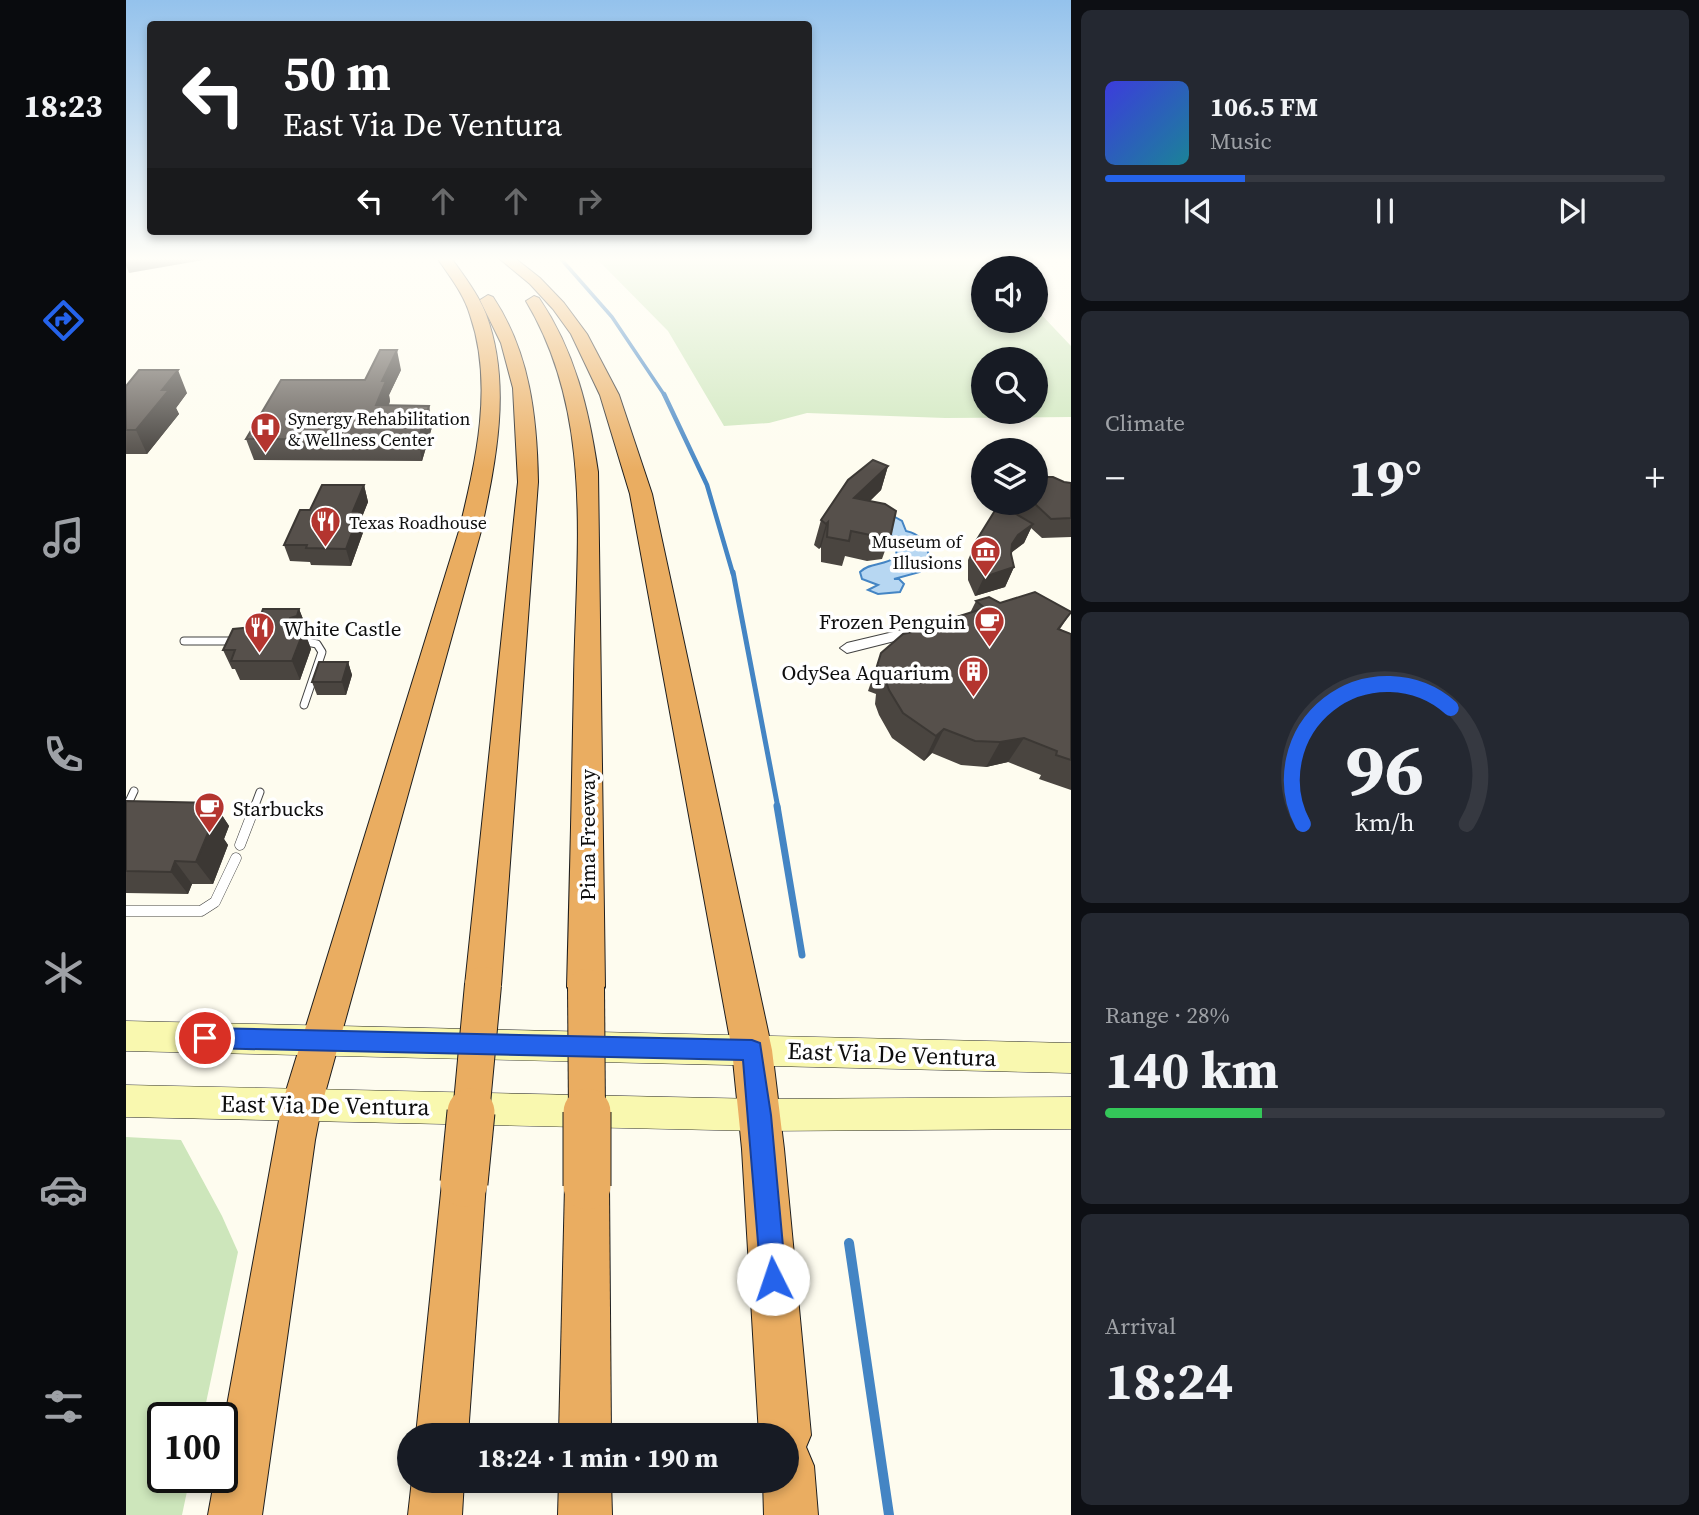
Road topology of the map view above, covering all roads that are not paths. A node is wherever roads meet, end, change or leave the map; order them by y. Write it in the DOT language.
graph roads {
  1 [pos="482,330"];
  2 [pos="504,330"];
  3 [pos="551,330"];
  4 [pos="575,330"];
  5 [pos="977,615"];
  6 [pos="184,641"];
  7 [pos="302,641"];
  8 [pos="239,642"];
  9 [pos="847,648"];
  10 [pos="304,705"];
  11 [pos="134,791"];
  12 [pos="260,792"];
  13 [pos="126,808"];
  14 [pos="240,845"];
  15 [pos="236,858"];
  16 [pos="126,911"];
  17 [pos="126,1036"];
  18 [pos="319,1040"];
  19 [pos="752,1050"];
  20 [pos="1071,1058"];
  21 [pos="126,1101"];
  22 [pos="302,1104"];
  23 [pos="1071,1113"];
  24 [pos="760,1115"];
  25 [pos="443,1423"];
  26 [pos="585,1423"];
  27 [pos="784,1423"];
  28 [pos="437,1493"];
  29 [pos="585,1493"];
  30 [pos="790,1493"];
  31 [pos="235,1515"];
  32 [pos="435,1515"];
  33 [pos="585,1515"];
  34 [pos="791,1515"];
  1 -- 18 [label="highway"];
  2 -- 25 [label="highway, bridge"];
  3 -- 26 [label="highway, Pima Freeway, bridge"];
  4 -- 19 [label="highway"];
  5 -- 9 [label="street"];
  6 -- 8 [label="lane"];
  7 -- 10 [label="lane"];
  11 -- 13 [label="lane"];
  12 -- 14 [label="lane"];
  15 -- 16 [label="lane"];
  17 -- 18 [label="main road, East Via De Ventura"];
  18 -- 19 [label="main road, East Via De Ventura"];
  18 -- 22 [label="highway"];
  19 -- 20 [label="main road, East Via De Ventura"];
  19 -- 24 [label="highway"];
  21 -- 22 [label="main road, East Via De Ventura"];
  22 -- 24 [label="main road, East Via De Ventura"];
  22 -- 31 [label="highway"];
  23 -- 24 [label="main road, East Via De Ventura"];
  24 -- 27 [label="highway"];
  28 -- 32 [label="highway"];
  29 -- 33 [label="highway"];
  30 -- 34 [label="highway"];
}
